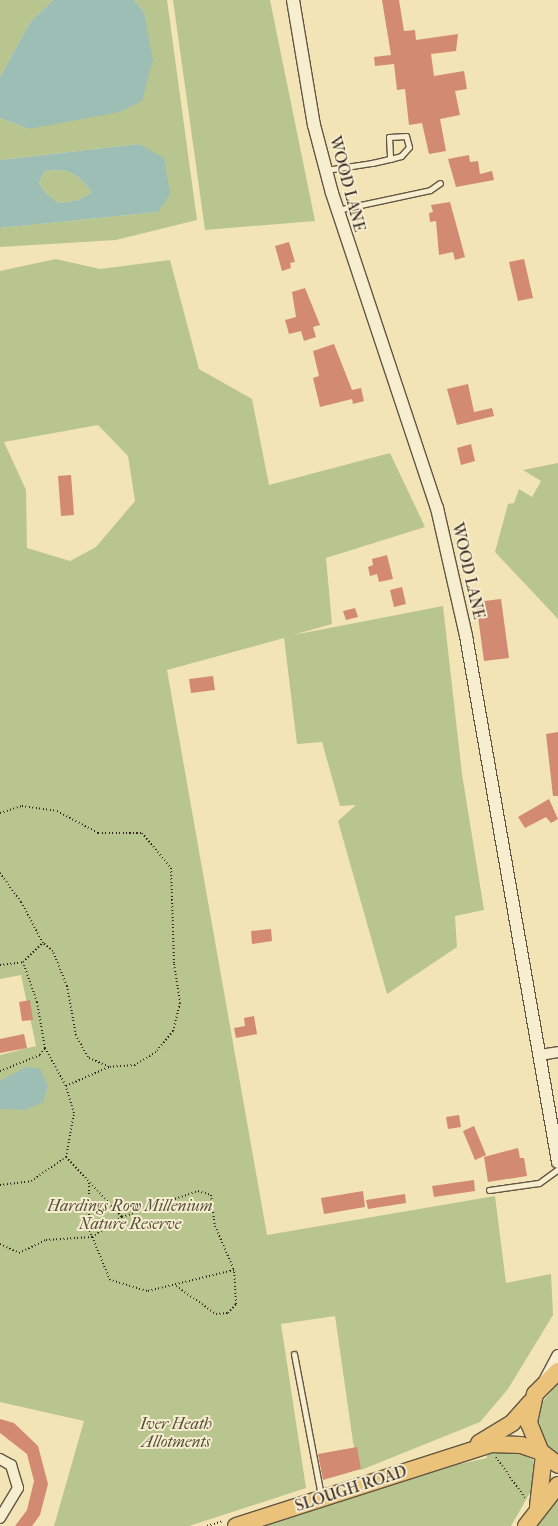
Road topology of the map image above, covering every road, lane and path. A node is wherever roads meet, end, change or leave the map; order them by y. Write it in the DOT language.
graph roads {
  1 [pos="293,0"];
  2 [pos="390,159"];
  3 [pos="326,170"];
  4 [pos="440,183"];
  5 [pos="337,210"];
  6 [pos="0,813"];
  7 [pos="0,873"];
  8 [pos="43,943"];
  9 [pos="23,962"];
  10 [pos="0,965"];
  11 [pos="44,1048"];
  12 [pos="558,1052"];
  13 [pos="540,1055"];
  14 [pos="108,1067"];
  15 [pos="0,1071"];
  16 [pos="66,1086"];
  17 [pos="66,1157"];
  18 [pos="558,1162"];
  19 [pos="558,1169"];
  20 [pos="89,1182"];
  21 [pos="0,1185"];
  22 [pos="489,1190"];
  23 [pos="122,1217"];
  24 [pos="92,1237"];
  25 [pos="0,1244"];
  26 [pos="234,1270"];
  27 [pos="174,1285"];
  28 [pos="294,1354"];
  29 [pos="558,1356"];
  30 [pos="551,1376"];
  31 [pos="531,1402"];
  32 [pos="467,1452"];
  33 [pos="542,1454"];
  34 [pos="0,1459"];
  35 [pos="558,1465"];
  36 [pos="558,1485"];
  37 [pos="321,1498"];
  38 [pos="538,1506"];
  39 [pos="0,1518"];
  40 [pos="236,1526"];
  41 [pos="526,1526"];
  1 -- 3 [label="street, WOOD LANE"];
  2 -- 2 [label="lane"];
  2 -- 3 [label="lane"];
  3 -- 5 [label="street, WOOD LANE"];
  4 -- 5 [label="lane"];
  5 -- 13 [label="street, WOOD LANE"];
  6 -- 14 [label="path"];
  7 -- 8 [label="path"];
  8 -- 9 [label="path"];
  8 -- 14 [label="path"];
  9 -- 10 [label="path"];
  9 -- 11 [label="path"];
  11 -- 15 [label="path"];
  11 -- 16 [label="path"];
  12 -- 13 [label="street"];
  13 -- 18 [label="street, WOOD LANE"];
  14 -- 16 [label="path"];
  16 -- 17 [label="path"];
  17 -- 20 [label="path"];
  17 -- 21 [label="path"];
  19 -- 22 [label="lane"];
  20 -- 23 [label="path"];
  20 -- 24 [label="path"];
  23 -- 24 [label="path"];
  23 -- 26 [label="path"];
  24 -- 25 [label="path"];
  24 -- 27 [label="path"];
  26 -- 27 [label="path"];
  26 -- 27 [label="path"];
  28 -- 37 [label="lane"];
  29 -- 30 [label="street"];
  30 -- 31 [label="main road, SLOUGH ROAD"];
  31 -- 32 [label="main road, SLOUGH ROAD"];
  31 -- 33 [label="main road"];
  32 -- 33 [label="main road, SLOUGH ROAD"];
  32 -- 37 [label="main road, SLOUGH ROAD"];
  33 -- 35 [label="main road"];
  33 -- 38 [label="main road"];
  34 -- 39 [label="street"];
  36 -- 38 [label="main road"];
  37 -- 40 [label="main road, SLOUGH ROAD"];
  38 -- 41 [label="main road"];
}
